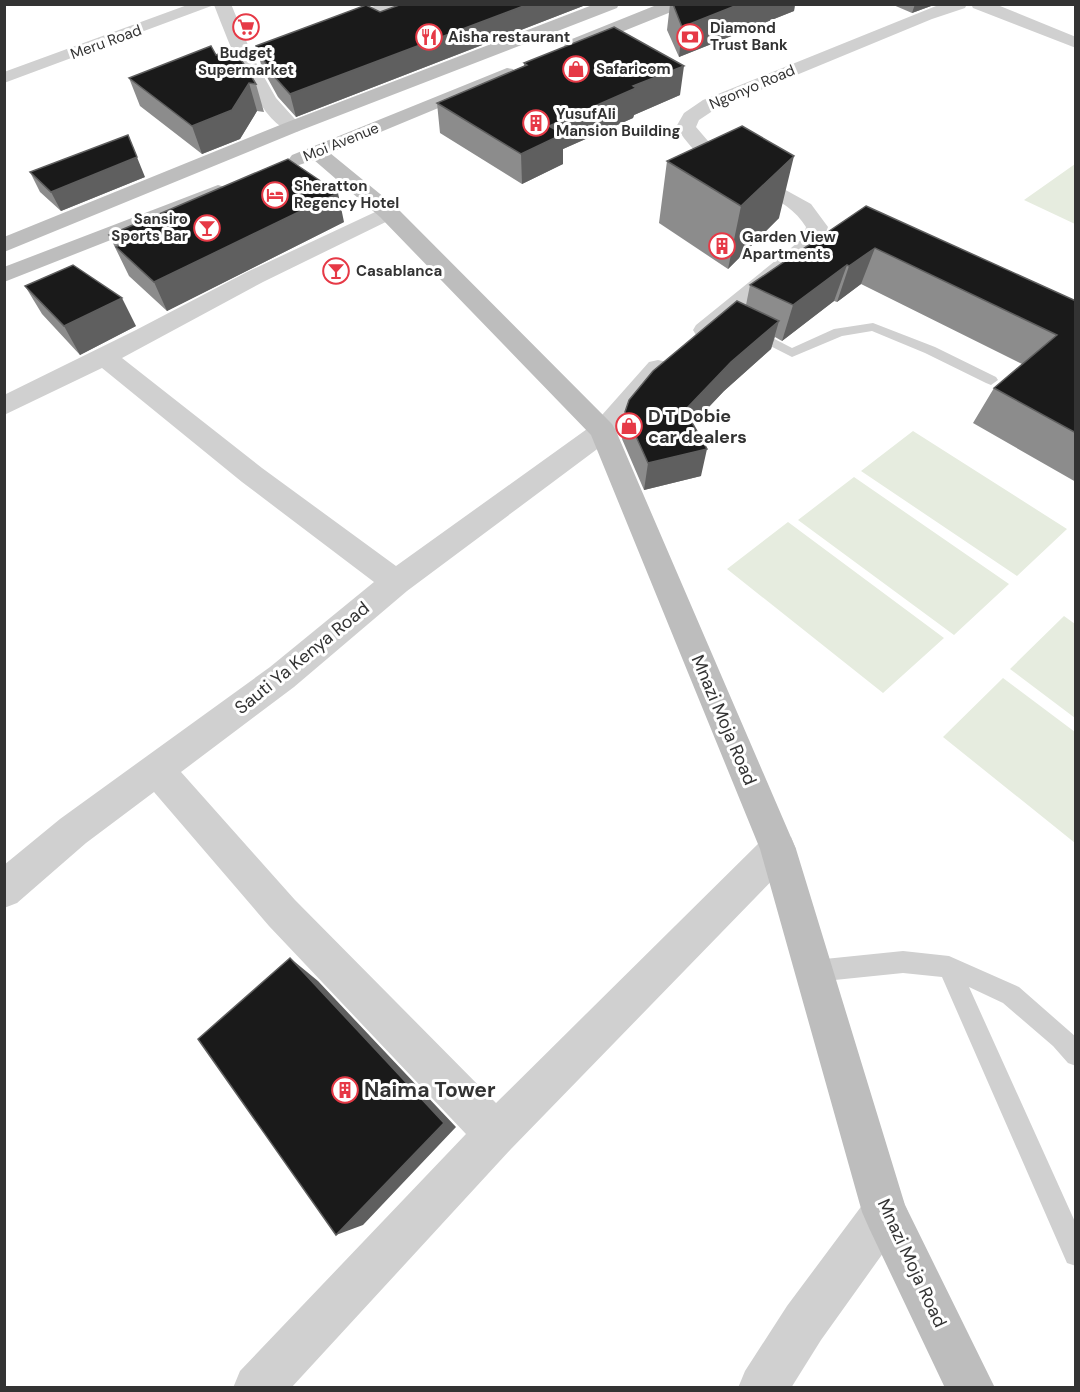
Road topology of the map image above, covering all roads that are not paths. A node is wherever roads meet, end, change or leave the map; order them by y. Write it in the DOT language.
graph roads {
  1 [pos="207,4"];
  2 [pos="222,4"];
  3 [pos="397,4"];
  4 [pos="959,4"];
  5 [pos="979,4"];
  6 [pos="603,7"];
  7 [pos="660,7"];
  8 [pos="622,25"];
  9 [pos="1072,39"];
  10 [pos="557,52"];
  11 [pos="246,58"];
  12 [pos="525,66"];
  13 [pos="4,78"];
  14 [pos="334,113"];
  15 [pos="292,127"];
  16 [pos="364,134"];
  17 [pos="250,146"];
  18 [pos="316,152"];
  19 [pos="234,184"];
  20 [pos="388,212"];
  21 [pos="4,245"];
  22 [pos="4,275"];
  23 [pos="731,322"];
  24 [pos="687,344"];
  25 [pos="104,357"];
  26 [pos="670,358"];
  27 [pos="991,380"];
  28 [pos="4,406"];
  29 [pos="603,431"];
  30 [pos="396,582"];
  31 [pos="157,771"];
  32 [pos="778,849"];
  33 [pos="4,890"];
  34 [pos="950,967"];
  35 [pos="815,971"];
  36 [pos="1076,1055"];
  37 [pos="495,1134"];
  38 [pos="885,1212"];
  39 [pos="1076,1254"];
  40 [pos="257,1388"];
  41 [pos="762,1388"];
  42 [pos="971,1388"];
  1 -- 13 [label="street, Meru Road"];
  2 -- 11 [label="street"];
  3 -- 11 [label="street"];
  4 -- 23 [label="street, Ngonyo Road"];
  5 -- 9 [label="street"];
  6 -- 8 [label="main road"];
  6 -- 14 [label="main road, Moi Avenue"];
  7 -- 8 [label="main road"];
  8 -- 10 [label="main road"];
  11 -- 15 [label="street"];
  12 -- 16 [label="main road, Moi Avenue"];
  14 -- 15 [label="main road, Moi Avenue"];
  14 -- 16 [label="main road"];
  15 -- 17 [label="main road, Moi Avenue"];
  16 -- 18 [label="main road, Moi Avenue"];
  17 -- 18 [label="main road, Moi Avenue"];
  17 -- 21 [label="main road, Moi Avenue"];
  18 -- 20 [label="main road, Mnazi Moja Road"];
  19 -- 22 [label="main road"];
  20 -- 25 [label="street"];
  20 -- 29 [label="main road, Mnazi Moja Road"];
  23 -- 24 [label="street, Ngonyo Road"];
  23 -- 27 [label="lane"];
  25 -- 28 [label="street"];
  25 -- 30 [label="street"];
  26 -- 29 [label="street"];
  29 -- 30 [label="street, Sauti Ya Kenya Road"];
  29 -- 32 [label="main road, Mnazi Moja Road"];
  30 -- 31 [label="street, Sauti Ya Kenya Road"];
  31 -- 33 [label="street, Sauti Ya Kenya Road"];
  31 -- 37 [label="street"];
  32 -- 35 [label="main road, Mnazi Moja Road"];
  32 -- 37 [label="street"];
  34 -- 35 [label="lane"];
  34 -- 36 [label="lane"];
  34 -- 39 [label="lane"];
  35 -- 38 [label="main road, Mnazi Moja Road"];
  37 -- 40 [label="street"];
  38 -- 41 [label="street"];
  38 -- 42 [label="main road, Mnazi Moja Road"];
}
